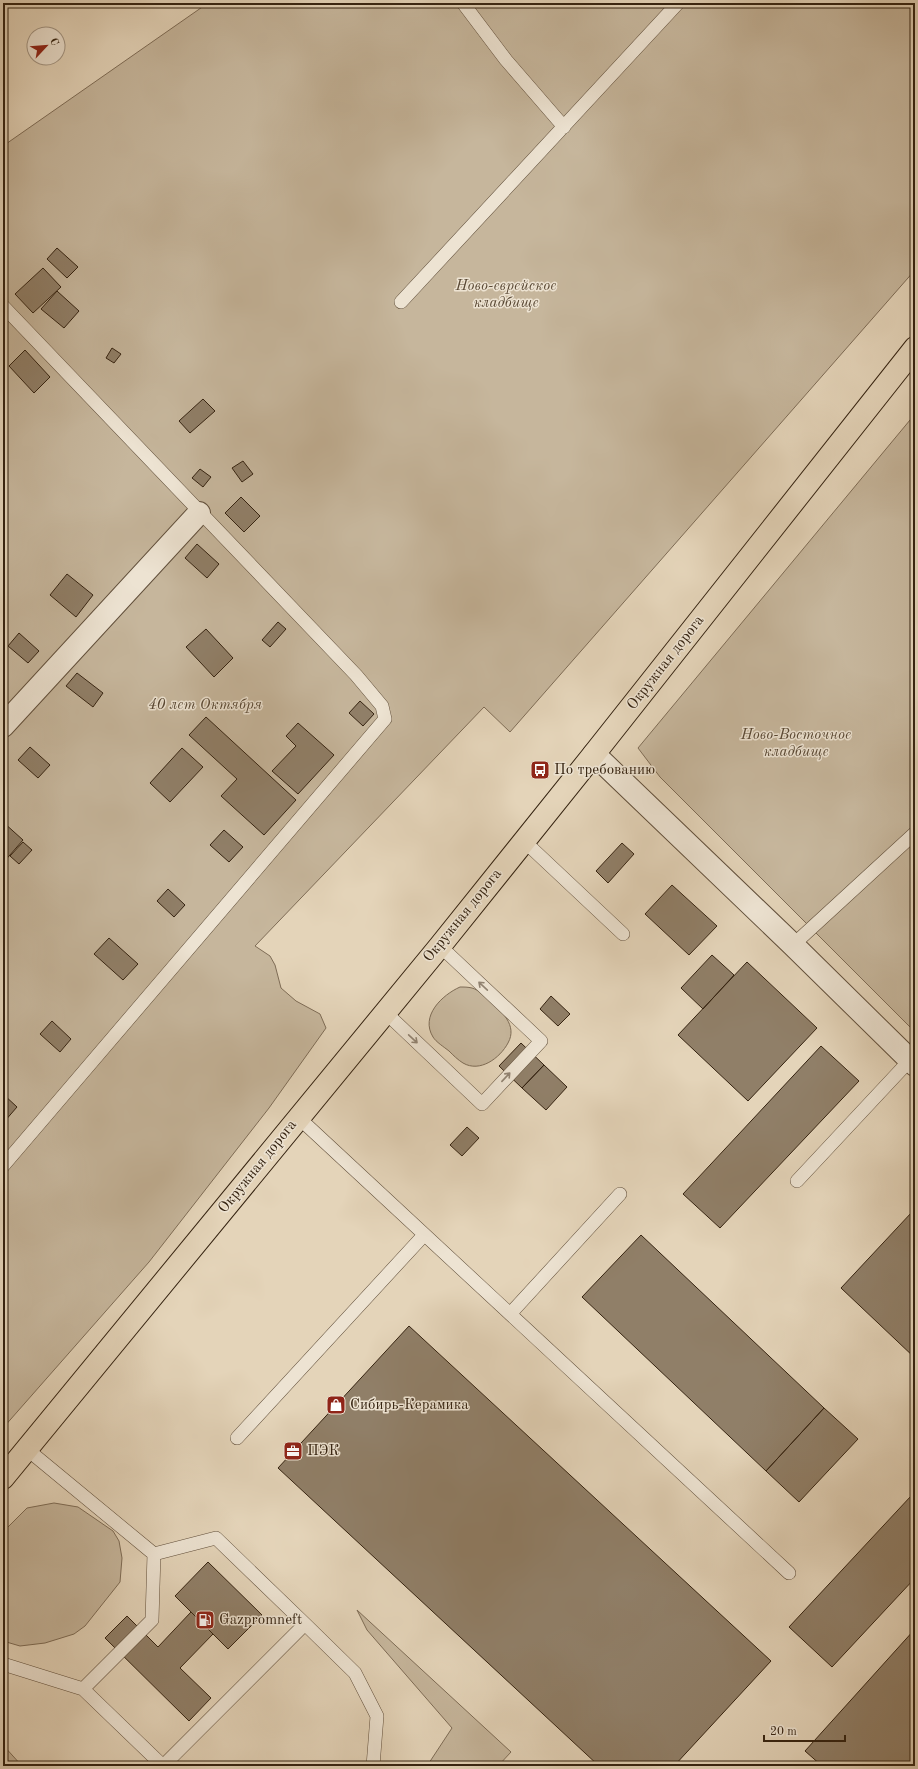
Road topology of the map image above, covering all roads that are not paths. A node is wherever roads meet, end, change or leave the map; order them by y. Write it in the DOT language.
graph roads {
  1 [pos="463,3"];
  2 [pos="678,3"];
  3 [pos="564,127"];
  4 [pos="401,302"];
  5 [pos="3,306"];
  6 [pos="915,348"];
  7 [pos="199,513"];
  8 [pos="3,726"];
  9 [pos="594,754"];
  10 [pos="915,833"];
  11 [pos="524,841"];
  12 [pos="623,934"];
  13 [pos="793,945"];
  14 [pos="440,946"];
  15 [pos="385,1012"];
  16 [pos="912,1062"];
  17 [pos="298,1118"];
  18 [pos="3,1166"];
  19 [pos="797,1181"];
  20 [pos="620,1194"];
  21 [pos="424,1235"];
  22 [pos="510,1314"];
  23 [pos="237,1438"];
  24 [pos="28,1450"];
  25 [pos="3,1478"];
  26 [pos="154,1554"];
  27 [pos="789,1573"];
  28 [pos="305,1624"];
  29 [pos="3,1664"];
  30 [pos="83,1689"];
  31 [pos="373,1766"];
  1 -- 3 [label="lane"];
  2 -- 3 [label="lane"];
  3 -- 4 [label="lane"];
  5 -- 7 [label="lane"];
  6 -- 9 [label="main road, Окружная дорога"];
  7 -- 8 [label="street"];
  7 -- 18 [label="lane"];
  9 -- 11 [label="main road, Окружная дорога"];
  9 -- 13 [label="street"];
  10 -- 13 [label="lane"];
  11 -- 12 [label="lane"];
  11 -- 14 [label="main road, Окружная дорога"];
  13 -- 16 [label="street"];
  14 -- 15 [label="main road, Окружная дорога"];
  15 -- 14 [label="lane, one-way"];
  15 -- 17 [label="main road, Окружная дорога"];
  16 -- 19 [label="lane"];
  17 -- 21 [label="lane"];
  17 -- 24 [label="main road, Окружная дорога"];
  20 -- 22 [label="lane"];
  21 -- 22 [label="lane"];
  21 -- 23 [label="lane"];
  22 -- 27 [label="lane"];
  24 -- 25 [label="main road, Окружная дорога"];
  24 -- 26 [label="lane"];
  26 -- 28 [label="lane"];
  26 -- 30 [label="lane"];
  28 -- 30 [label="lane"];
  28 -- 31 [label="lane"];
  29 -- 30 [label="lane"];
}
